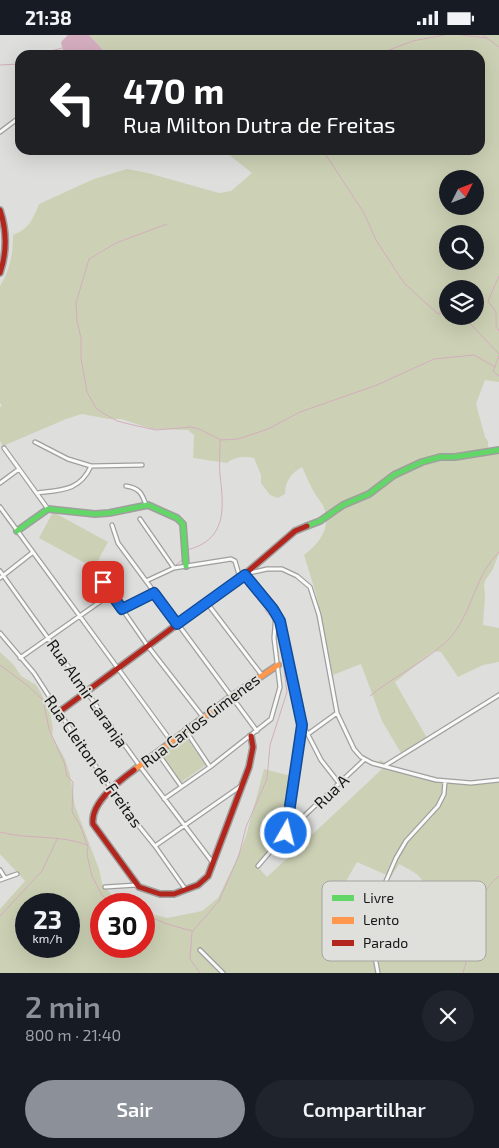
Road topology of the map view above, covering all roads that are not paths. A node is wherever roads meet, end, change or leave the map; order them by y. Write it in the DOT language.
graph roads {
  1 [pos="15,121"];
  2 [pos="0,132"];
  3 [pos="0,210"];
  4 [pos="1,216"];
  5 [pos="0,273"];
  6 [pos="35,441"];
  7 [pos="4,448"];
  8 [pos="499,450"];
  9 [pos="142,465"];
  10 [pos="91,466"];
  11 [pos="19,469"];
  12 [pos="0,483"];
  13 [pos="126,486"];
  14 [pos="36,493"];
  15 [pos="146,505"];
  16 [pos="0,507"];
  17 [pos="48,509"];
  18 [pos="140,519"];
  19 [pos="112,525"];
  20 [pos="17,531"];
  21 [pos="32,553"];
  22 [pos="186,566"];
  23 [pos="174,567"];
  24 [pos="94,570"];
  25 [pos="0,571"];
  26 [pos="245,575"];
  27 [pos="2,577"];
  28 [pos="240,578"];
  29 [pos="146,581"];
  30 [pos="154,593"];
  31 [pos="111,594"];
  32 [pos="207,603"];
  33 [pos="122,609"];
  34 [pos="276,613"];
  35 [pos="79,617"];
  36 [pos="177,624"];
  37 [pos="0,633"];
  38 [pos="50,639"];
  39 [pos="147,645"];
  40 [pos="20,658"];
  41 [pos="278,665"];
  42 [pos="116,668"];
  43 [pos="261,674"];
  44 [pos="87,690"];
  45 [pos="499,695"];
  46 [pos="232,696"];
  47 [pos="59,711"];
  48 [pos="337,713"];
  49 [pos="203,717"];
  50 [pos="302,725"];
  51 [pos="185,731"];
  52 [pos="257,731"];
  53 [pos="308,734"];
  54 [pos="251,736"];
  55 [pos="171,741"];
  56 [pos="156,752"];
  57 [pos="364,759"];
  58 [pos="139,765"];
  59 [pos="386,766"];
  60 [pos="210,767"];
  61 [pos="499,780"];
  62 [pos="445,781"];
  63 [pos="339,783"];
  64 [pos="241,786"];
  65 [pos="111,787"];
  66 [pos="181,787"];
  67 [pos="164,799"];
  68 [pos="185,825"];
  69 [pos="286,833"];
  70 [pos="155,846"];
  71 [pos="213,863"];
  72 [pos="258,866"];
  73 [pos="0,870"];
  74 [pos="17,874"];
  75 [pos="5,878"];
  76 [pos="0,880"];
  77 [pos="386,881"];
  78 [pos="137,885"];
  79 [pos="105,887"];
  80 [pos="186,891"];
  81 [pos="200,950"];
  82 [pos="223,973"];
  1 -- 2 [label="street"];
  3 -- 4 [label="street"];
  4 -- 5 [label="street"];
  6 -- 10 [label="street"];
  7 -- 11 [label="street"];
  8 -- 26 [label="street"];
  9 -- 10 [label="street"];
  10 -- 14 [label="street"];
  11 -- 12 [label="street"];
  11 -- 14 [label="street"];
  13 -- 15 [label="street"];
  14 -- 17 [label="street"];
  15 -- 17 [label="street"];
  15 -- 22 [label="street"];
  16 -- 20 [label="street"];
  17 -- 20 [label="street"];
  18 -- 23 [label="street"];
  19 -- 29 [label="street"];
  20 -- 21 [label="street"];
  21 -- 27 [label="street"];
  21 -- 35 [label="street"];
  22 -- 23 [label="street"];
  22 -- 28 [label="street"];
  23 -- 29 [label="street"];
  24 -- 31 [label="street"];
  25 -- 27 [label="street, Rua Almir Laranja"];
  26 -- 28 [label="street"];
  26 -- 34 [label="street"];
  26 -- 48 [label="street"];
  27 -- 38 [label="street, Rua Almir Laranja"];
  28 -- 32 [label="street"];
  29 -- 30 [label="street"];
  30 -- 33 [label="street"];
  30 -- 36 [label="street"];
  31 -- 33 [label="street"];
  31 -- 35 [label="street"];
  32 -- 36 [label="street"];
  32 -- 43 [label="street"];
  33 -- 39 [label="street"];
  34 -- 41 [label="street, Rua Carlos Gimenes"];
  34 -- 50 [label="street"];
  35 -- 38 [label="street"];
  35 -- 42 [label="street"];
  36 -- 39 [label="street"];
  36 -- 46 [label="street"];
  37 -- 40 [label="street, Rua Cleiton de Freitas"];
  38 -- 40 [label="street"];
  38 -- 44 [label="street, Rua Almir Laranja"];
  39 -- 42 [label="street"];
  39 -- 49 [label="street"];
  40 -- 47 [label="street, Rua Cleiton de Freitas"];
  41 -- 43 [label="street, Rua Carlos Gimenes"];
  41 -- 52 [label="street"];
  42 -- 44 [label="street"];
  42 -- 55 [label="street"];
  43 -- 46 [label="street, Rua Carlos Gimenes"];
  44 -- 47 [label="street"];
  44 -- 58 [label="street, Rua Almir Laranja"];
  45 -- 59 [label="street"];
  46 -- 49 [label="street, Rua Carlos Gimenes"];
  46 -- 52 [label="street"];
  47 -- 65 [label="street, Rua Cleiton de Freitas"];
  48 -- 53 [label="street"];
  48 -- 57 [label="street"];
  49 -- 51 [label="street, Rua Carlos Gimenes"];
  50 -- 53 [label="street"];
  50 -- 69 [label="street"];
  51 -- 55 [label="street, Rua Carlos Gimenes"];
  51 -- 60 [label="street"];
  52 -- 54 [label="street"];
  53 -- 63 [label="street"];
  54 -- 60 [label="street"];
  54 -- 64 [label="street"];
  55 -- 56 [label="street, Rua Carlos Gimenes"];
  56 -- 58 [label="street, Rua Carlos Gimenes"];
  56 -- 66 [label="street"];
  57 -- 59 [label="street"];
  57 -- 63 [label="street, Rua A"];
  58 -- 65 [label="street, Rua Carlos Gimenes"];
  58 -- 67 [label="street, Rua Almir Laranja"];
  59 -- 62 [label="street"];
  60 -- 66 [label="street"];
  61 -- 62 [label="street"];
  62 -- 77 [label="street"];
  63 -- 69 [label="street, Rua A"];
  64 -- 68 [label="street"];
  64 -- 71 [label="street"];
  65 -- 70 [label="street, Rua Cleiton de Freitas"];
  65 -- 78 [label="street, Rua Carlos Gimenes"];
  66 -- 67 [label="street"];
  67 -- 68 [label="street, Rua Almir Laranja"];
  68 -- 70 [label="street"];
  68 -- 71 [label="street, Rua Almir Laranja"];
  69 -- 72 [label="street, Rua A"];
  70 -- 80 [label="street, Rua Cleiton de Freitas"];
  71 -- 80 [label="street"];
  73 -- 75 [label="street"];
  74 -- 75 [label="street"];
  75 -- 76 [label="street"];
  78 -- 79 [label="street"];
  78 -- 80 [label="street"];
  81 -- 82 [label="street"];
}
